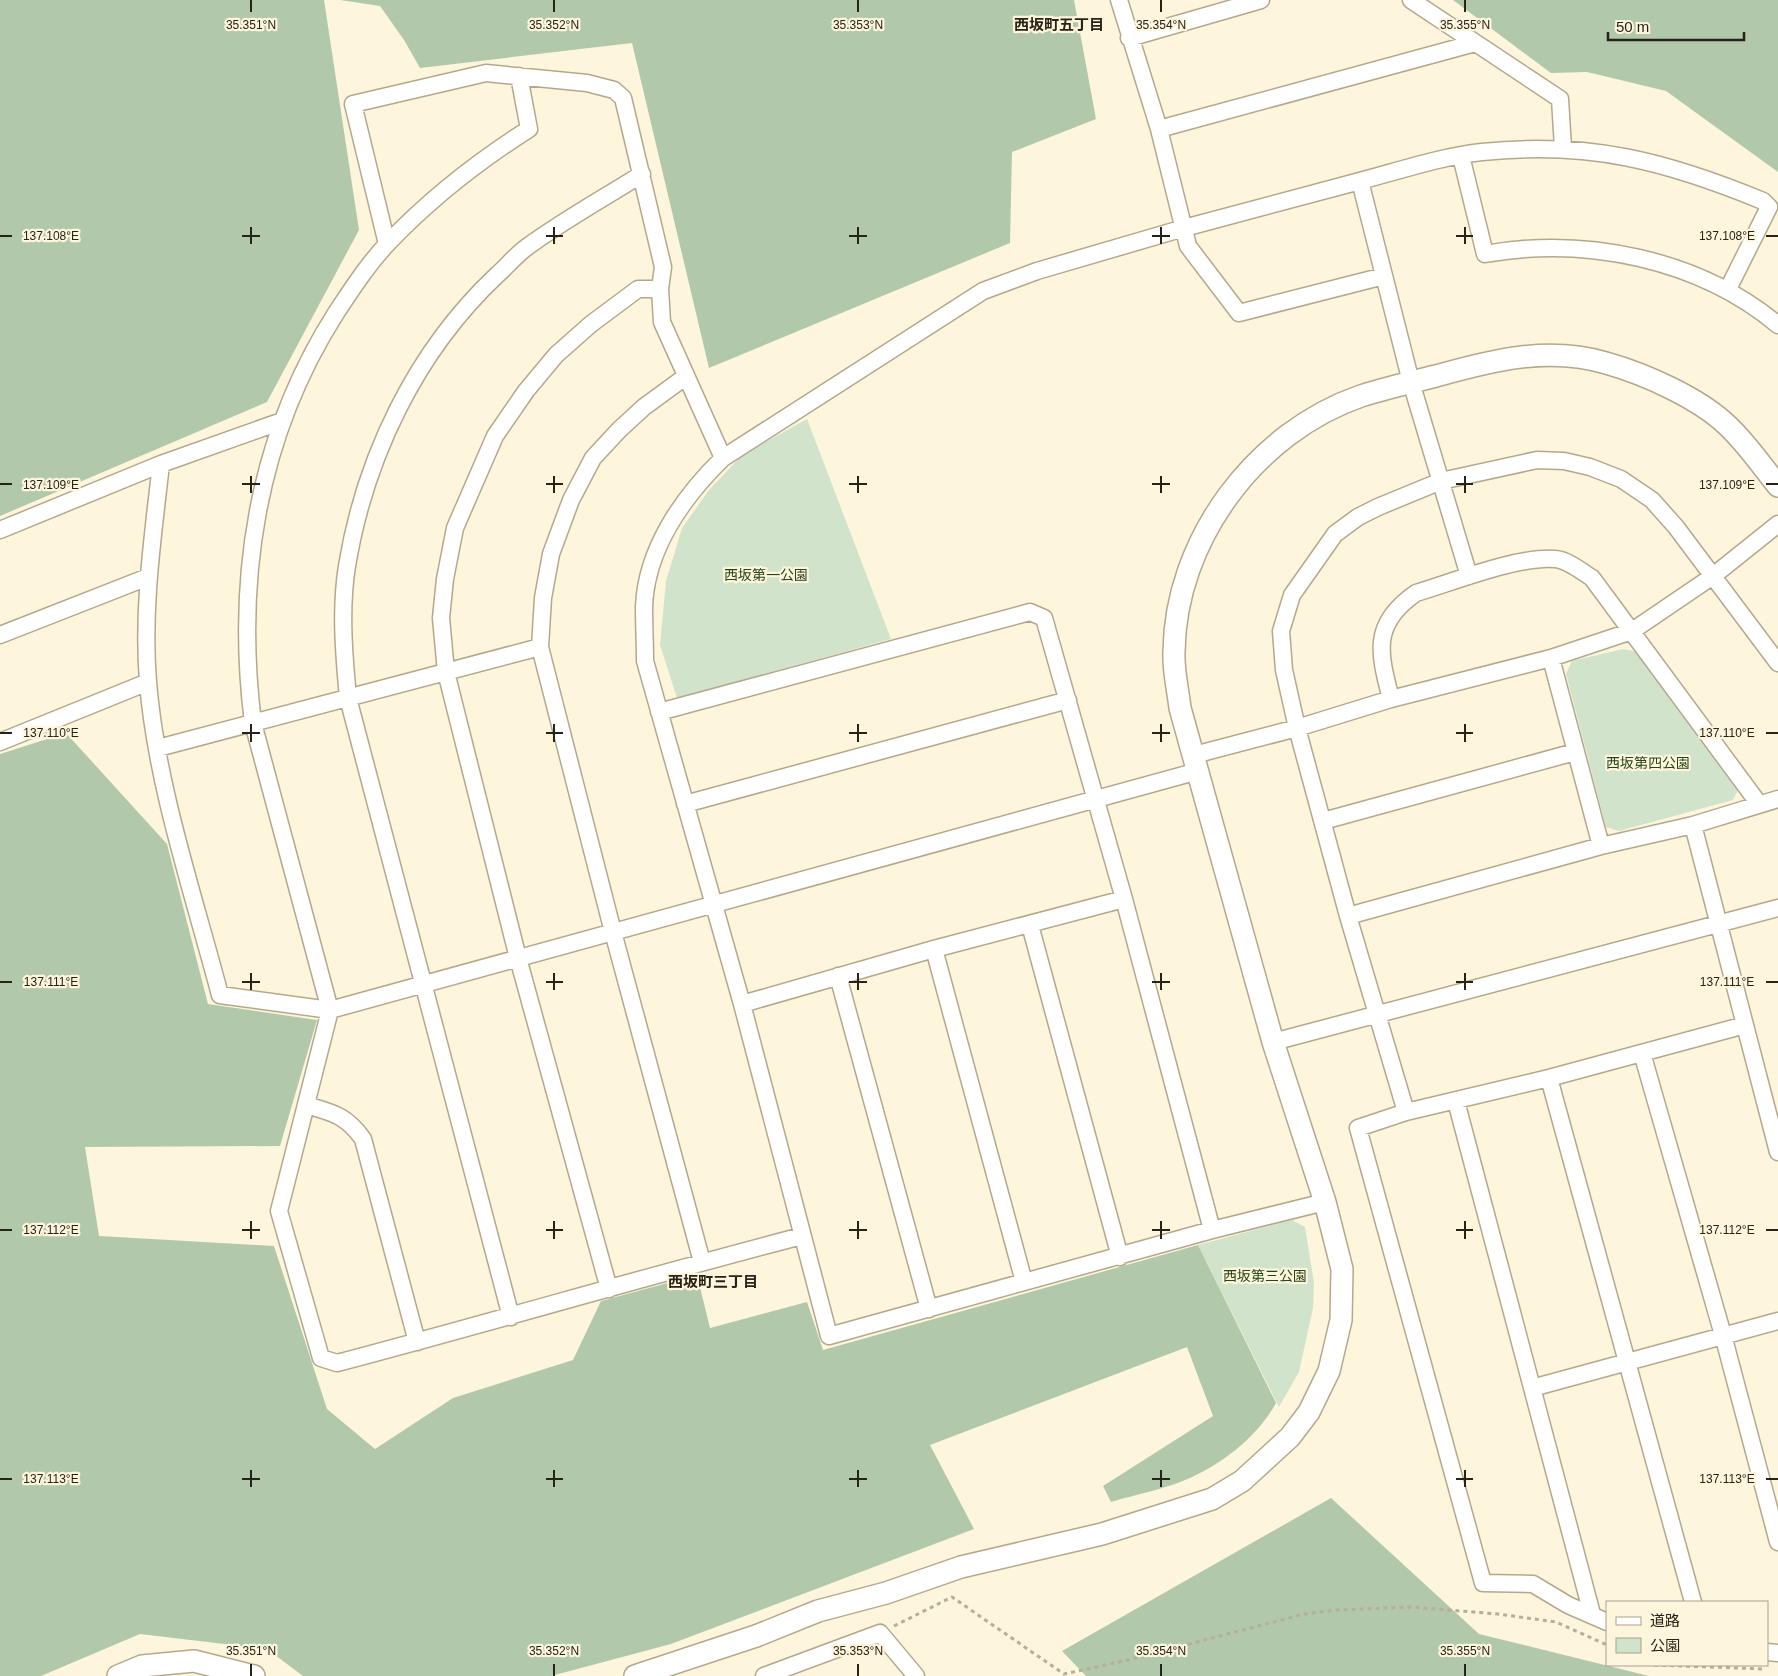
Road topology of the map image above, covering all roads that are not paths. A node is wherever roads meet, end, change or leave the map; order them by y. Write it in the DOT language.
graph roads {
  1 [pos="1119,0"];
  2 [pos="1261,0"];
  3 [pos="1411,0"];
  4 [pos="1129,38"];
  5 [pos="1475,43"];
  6 [pos="519,76"];
  7 [pos="1159,129"];
  8 [pos="1563,148"];
  9 [pos="1461,156"];
  10 [pos="642,174"];
  11 [pos="1360,180"];
  12 [pos="1184,228"];
  13 [pos="386,244"];
  14 [pos="1384,276"];
  15 [pos="660,289"];
  16 [pos="1728,290"];
  17 [pos="1778,325"];
  18 [pos="685,377"];
  19 [pos="1411,382"];
  20 [pos="282,421"];
  21 [pos="723,458"];
  22 [pos="161,464"];
  23 [pos="1441,481"];
  24 [pos="1778,486"];
  25 [pos="1778,524"];
  26 [pos="0,530"];
  27 [pos="1469,576"];
  28 [pos="1713,576"];
  29 [pos="148,577"];
  30 [pos="1632,631"];
  31 [pos="0,635"];
  32 [pos="540,647"];
  33 [pos="1550,658"];
  34 [pos="1778,663"];
  35 [pos="446,672"];
  36 [pos="148,682"];
  37 [pos="348,698"];
  38 [pos="1391,699"];
  39 [pos="1068,700"];
  40 [pos="659,712"];
  41 [pos="253,723"];
  42 [pos="1297,728"];
  43 [pos="0,742"];
  44 [pos="158,748"];
  45 [pos="1575,752"];
  46 [pos="1196,763"];
  47 [pos="1097,799"];
  48 [pos="1778,799"];
  49 [pos="685,804"];
  50 [pos="1759,804"];
  51 [pos="1323,821"];
  52 [pos="1693,825"];
  53 [pos="1601,846"];
  54 [pos="1124,899"];
  55 [pos="714,904"];
  56 [pos="1778,908"];
  57 [pos="1348,916"];
  58 [pos="1718,923"];
  59 [pos="1030,925"];
  60 [pos="613,932"];
  61 [pos="934,950"];
  62 [pos="518,958"];
  63 [pos="838,976"];
  64 [pos="423,984"];
  65 [pos="742,1004"];
  66 [pos="330,1010"];
  67 [pos="1377,1014"];
  68 [pos="1745,1025"];
  69 [pos="1274,1042"];
  70 [pos="1642,1053"];
  71 [pos="1549,1078"];
  72 [pos="1456,1101"];
  73 [pos="306,1104"];
  74 [pos="1406,1112"];
  75 [pos="1778,1152"];
  76 [pos="1325,1202"];
  77 [pos="1212,1230"];
  78 [pos="802,1236"];
  79 [pos="1120,1257"];
  80 [pos="702,1262"];
  81 [pos="1024,1282"];
  82 [pos="609,1289"];
  83 [pos="929,1309"];
  84 [pos="511,1317"];
  85 [pos="1778,1321"];
  86 [pos="1723,1336"];
  87 [pos="418,1342"];
  88 [pos="1627,1362"];
  89 [pos="1532,1388"];
  90 [pos="1778,1542"];
  91 [pos="1693,1601"];
  92 [pos="1600,1618"];
  93 [pos="191,1668"];
  94 [pos="118,1676"];
  95 [pos="254,1676"];
  96 [pos="635,1676"];
  97 [pos="764,1676"];
  98 [pos="916,1676"];
  1 -- 4 [label="street"];
  2 -- 4 [label="street"];
  3 -- 5 [label="street"];
  4 -- 7 [label="street"];
  5 -- 7 [label="street"];
  5 -- 8 [label="street"];
  6 -- 10 [label="street"];
  6 -- 13 [label="street"];
  6 -- 13 [label="street"];
  7 -- 12 [label="street"];
  8 -- 9 [label="street"];
  8 -- 16 [label="street"];
  9 -- 11 [label="street"];
  9 -- 16 [label="street"];
  10 -- 15 [label="street"];
  10 -- 37 [label="street"];
  11 -- 12 [label="street"];
  11 -- 14 [label="street"];
  12 -- 14 [label="street"];
  12 -- 21 [label="street"];
  13 -- 20 [label="street"];
  14 -- 19 [label="street"];
  15 -- 18 [label="street"];
  15 -- 35 [label="street"];
  16 -- 17 [label="street"];
  18 -- 21 [label="street"];
  18 -- 32 [label="street"];
  19 -- 23 [label="street"];
  19 -- 24 [label="street"];
  19 -- 46 [label="street"];
  20 -- 22 [label="street"];
  20 -- 41 [label="street"];
  21 -- 40 [label="street"];
  22 -- 26 [label="street"];
  22 -- 29 [label="street"];
  23 -- 27 [label="street"];
  23 -- 28 [label="street"];
  23 -- 42 [label="street"];
  25 -- 28 [label="street"];
  27 -- 30 [label="street"];
  27 -- 38 [label="street"];
  28 -- 30 [label="street"];
  28 -- 34 [label="street"];
  29 -- 31 [label="street"];
  29 -- 36 [label="street"];
  30 -- 33 [label="street"];
  30 -- 50 [label="street"];
  32 -- 35 [label="street"];
  32 -- 60 [label="street"];
  33 -- 38 [label="street"];
  33 -- 45 [label="street"];
  35 -- 37 [label="street"];
  35 -- 62 [label="street"];
  36 -- 43 [label="street"];
  36 -- 44 [label="street"];
  37 -- 41 [label="street"];
  37 -- 64 [label="street"];
  38 -- 42 [label="street"];
  39 -- 40 [label="street"];
  39 -- 47 [label="street"];
  39 -- 49 [label="street"];
  40 -- 49 [label="street"];
  41 -- 44 [label="street"];
  41 -- 66 [label="street"];
  42 -- 46 [label="street"];
  42 -- 51 [label="street"];
  44 -- 66 [label="street"];
  45 -- 51 [label="street"];
  45 -- 53 [label="street"];
  46 -- 47 [label="street"];
  46 -- 69 [label="street"];
  47 -- 54 [label="street"];
  47 -- 55 [label="street"];
  48 -- 50 [label="street"];
  49 -- 55 [label="street"];
  50 -- 52 [label="street"];
  51 -- 57 [label="street"];
  52 -- 53 [label="street"];
  52 -- 58 [label="street"];
  53 -- 57 [label="street"];
  54 -- 59 [label="street"];
  54 -- 77 [label="street"];
  55 -- 60 [label="street"];
  55 -- 65 [label="street"];
  56 -- 58 [label="street"];
  57 -- 67 [label="street"];
  58 -- 67 [label="street"];
  58 -- 68 [label="street"];
  59 -- 61 [label="street"];
  59 -- 79 [label="street"];
  60 -- 62 [label="street"];
  60 -- 80 [label="street"];
  61 -- 63 [label="street"];
  61 -- 81 [label="street"];
  62 -- 64 [label="street"];
  62 -- 82 [label="street"];
  63 -- 65 [label="street"];
  63 -- 83 [label="street"];
  64 -- 66 [label="street"];
  64 -- 84 [label="street"];
  65 -- 78 [label="street"];
  66 -- 73 [label="street"];
  67 -- 69 [label="street"];
  67 -- 74 [label="street"];
  68 -- 70 [label="street"];
  68 -- 75 [label="street"];
  69 -- 76 [label="street"];
  70 -- 71 [label="street"];
  70 -- 86 [label="street"];
  71 -- 72 [label="street"];
  71 -- 88 [label="street"];
  72 -- 74 [label="street"];
  72 -- 89 [label="street"];
  73 -- 87 [label="street"];
  73 -- 87 [label="street"];
  74 -- 92 [label="street"];
  76 -- 77 [label="street"];
  76 -- 96 [label="street"];
  77 -- 79 [label="street"];
  78 -- 80 [label="street"];
  78 -- 83 [label="street"];
  79 -- 81 [label="street"];
  80 -- 82 [label="street"];
  81 -- 83 [label="street"];
  82 -- 84 [label="street"];
  84 -- 87 [label="street"];
  85 -- 86 [label="street"];
  86 -- 88 [label="street"];
  86 -- 90 [label="street"];
  88 -- 89 [label="street"];
  88 -- 91 [label="street"];
  89 -- 92 [label="street"];
  93 -- 94 [label="street"];
  93 -- 95 [label="street"];
  97 -- 98 [label="street"];
}
